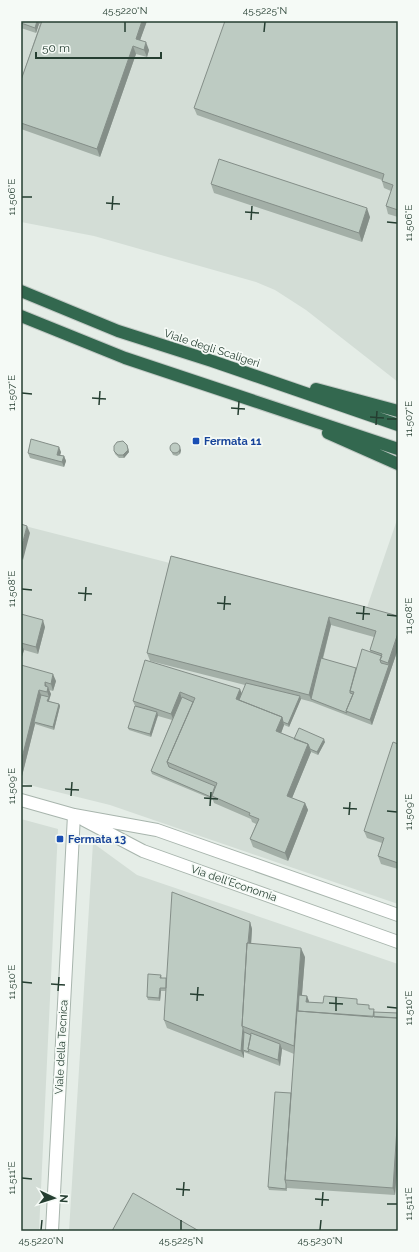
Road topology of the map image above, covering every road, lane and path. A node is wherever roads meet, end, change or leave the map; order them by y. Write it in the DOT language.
graph roads {
  1 [pos="21,291"];
  2 [pos="21,316"];
  3 [pos="212,361"];
  4 [pos="259,402"];
  5 [pos="398,411"];
  6 [pos="398,424"];
  7 [pos="398,449"];
  8 [pos="398,464"];
  9 [pos="21,800"];
  10 [pos="74,815"];
  11 [pos="398,915"];
  12 [pos="398,942"];
  13 [pos="52,1231"];
  1 -- 3 [label="highway, Viale degli Scaligeri"];
  2 -- 4 [label="highway"];
  3 -- 5 [label="highway"];
  3 -- 6 [label="highway, Viale degli Scaligeri"];
  4 -- 7 [label="highway"];
  4 -- 8 [label="highway"];
  9 -- 10 [label="street, Via dell'Economia"];
  10 -- 11 [label="street, Via dell'Economia"];
  10 -- 12 [label="street, Via dell'Economia"];
  10 -- 13 [label="street, Viale della Tecnica"];
}
